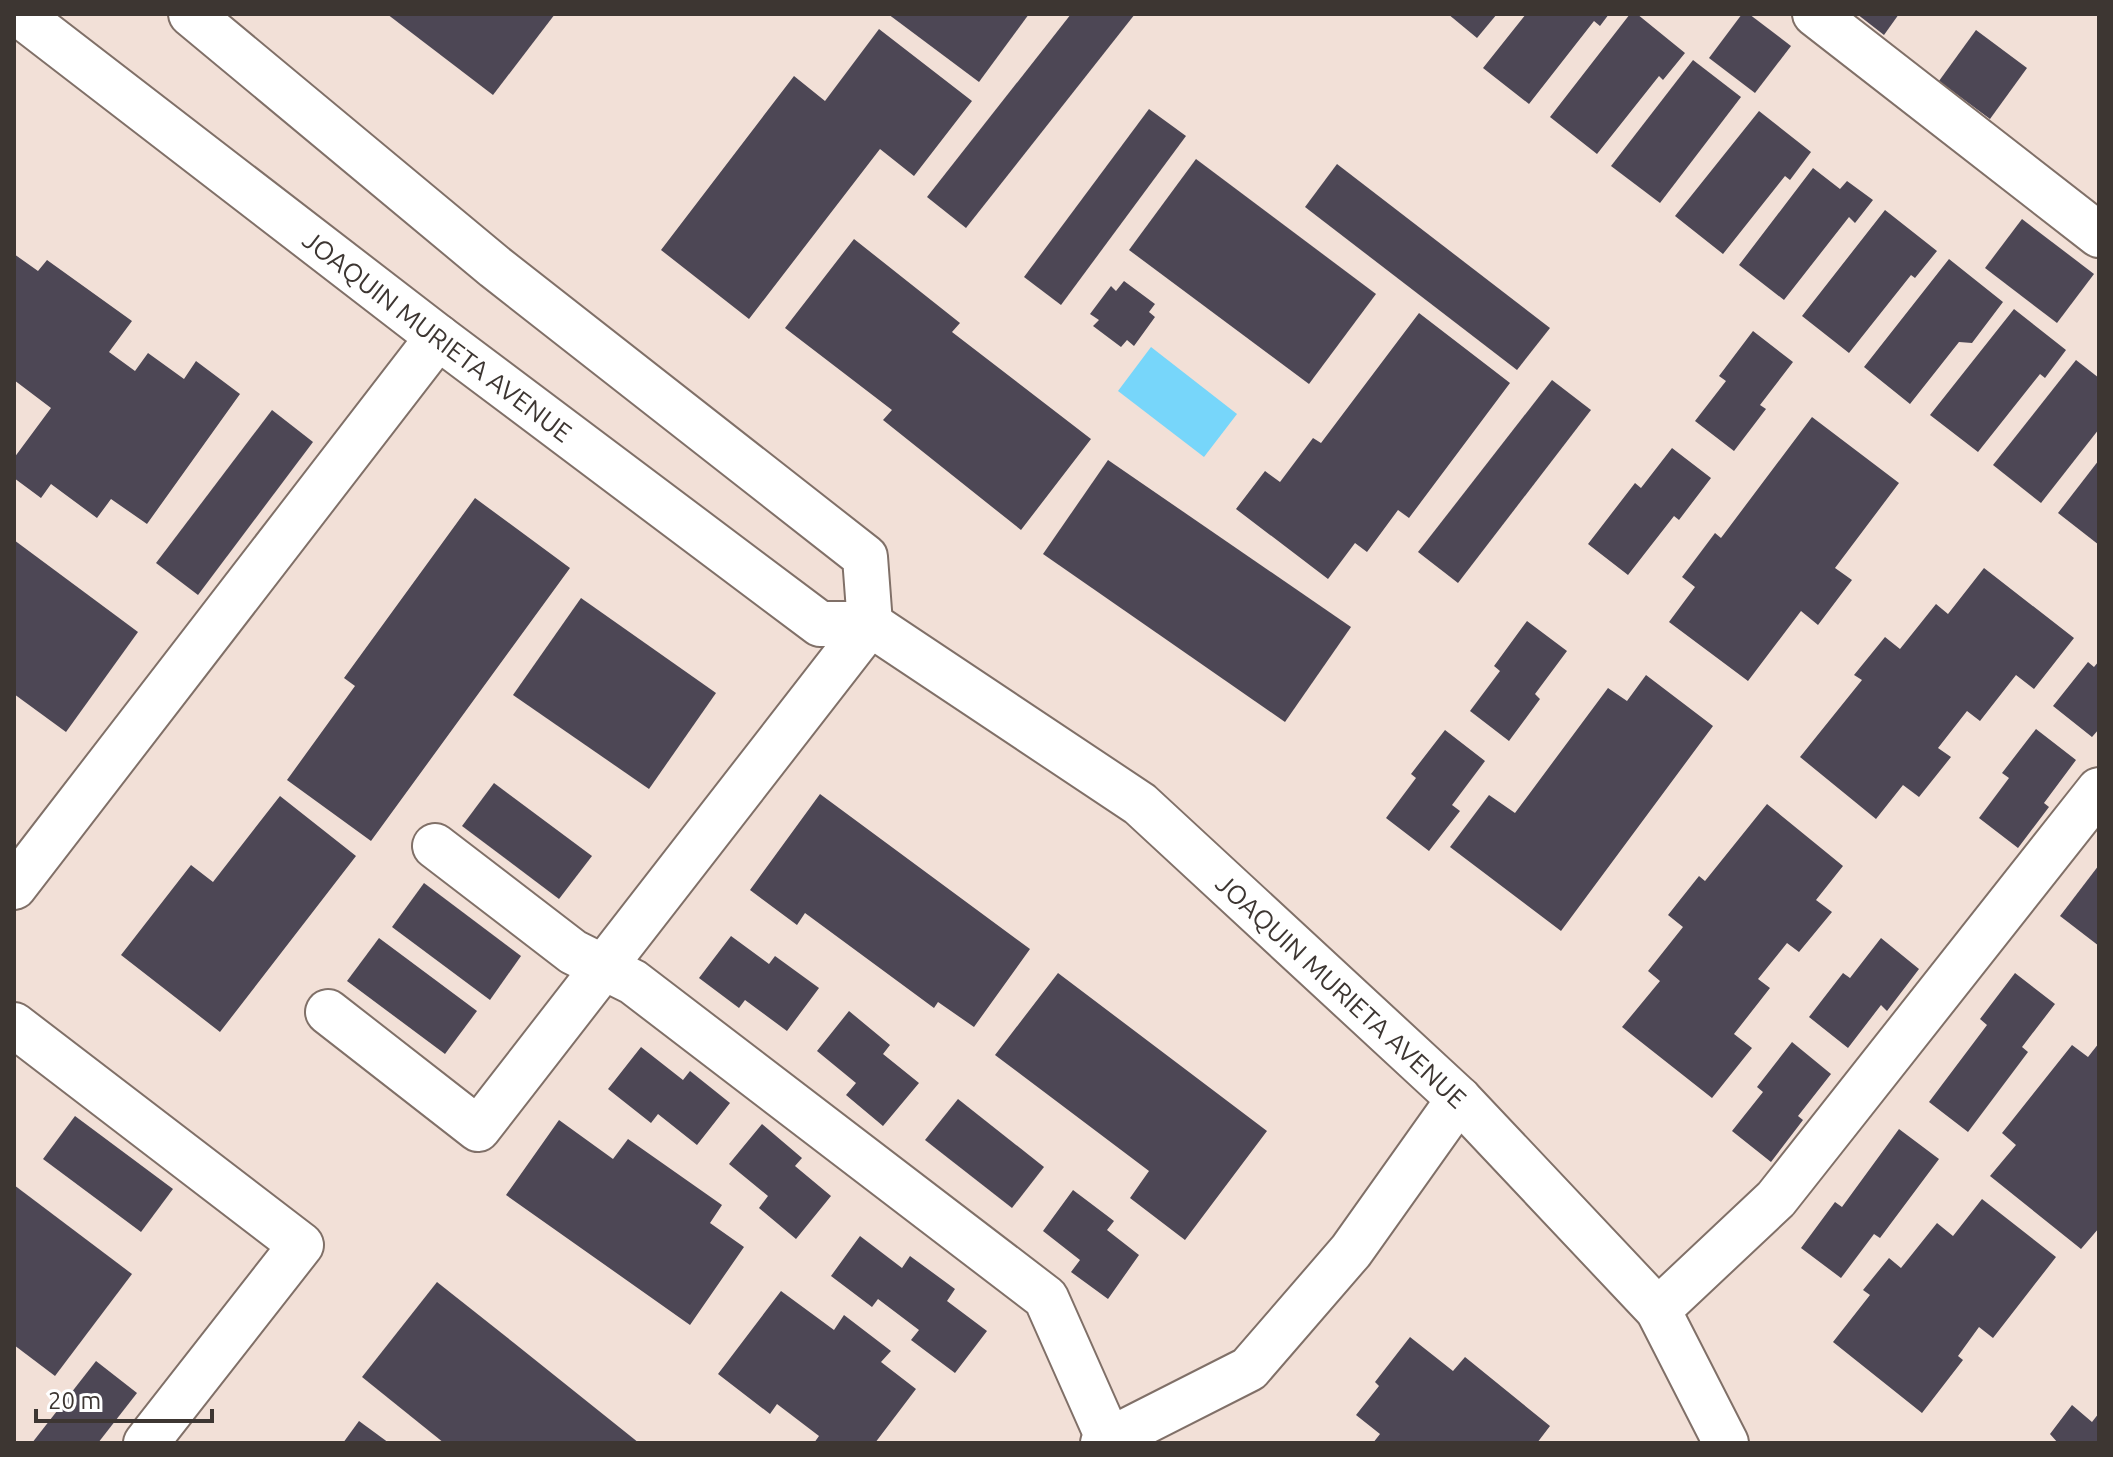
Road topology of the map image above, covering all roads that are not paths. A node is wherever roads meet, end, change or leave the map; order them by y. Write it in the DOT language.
graph roads {
  1 [pos="19,14"];
  2 [pos="191,14"];
  3 [pos="1815,14"];
  4 [pos="2099,235"];
  5 [pos="438,337"];
  6 [pos="870,624"];
  7 [pos="2099,790"];
  8 [pos="435,846"];
  9 [pos="14,887"];
  10 [pos="601,966"];
  11 [pos="328,1012"];
  12 [pos="14,1025"];
  13 [pos="1459,1099"];
  14 [pos="1658,1310"];
  15 [pos="1106,1442"];
  16 [pos="146,1443"];
  17 [pos="1726,1443"];
  1 -- 5 [label="street, JOAQUIN MURIETA AVENUE"];
  2 -- 6 [label="street"];
  3 -- 4 [label="street"];
  5 -- 6 [label="street, JOAQUIN MURIETA AVENUE"];
  5 -- 9 [label="street"];
  6 -- 10 [label="street"];
  6 -- 13 [label="street, JOAQUIN MURIETA AVENUE"];
  7 -- 14 [label="street"];
  8 -- 10 [label="street"];
  10 -- 11 [label="street"];
  10 -- 15 [label="street"];
  12 -- 16 [label="street"];
  13 -- 14 [label="street, JOAQUIN MURIETA AVENUE"];
  13 -- 15 [label="street"];
  14 -- 17 [label="street, JOAQUIN MURIETA AVENUE"];
}
